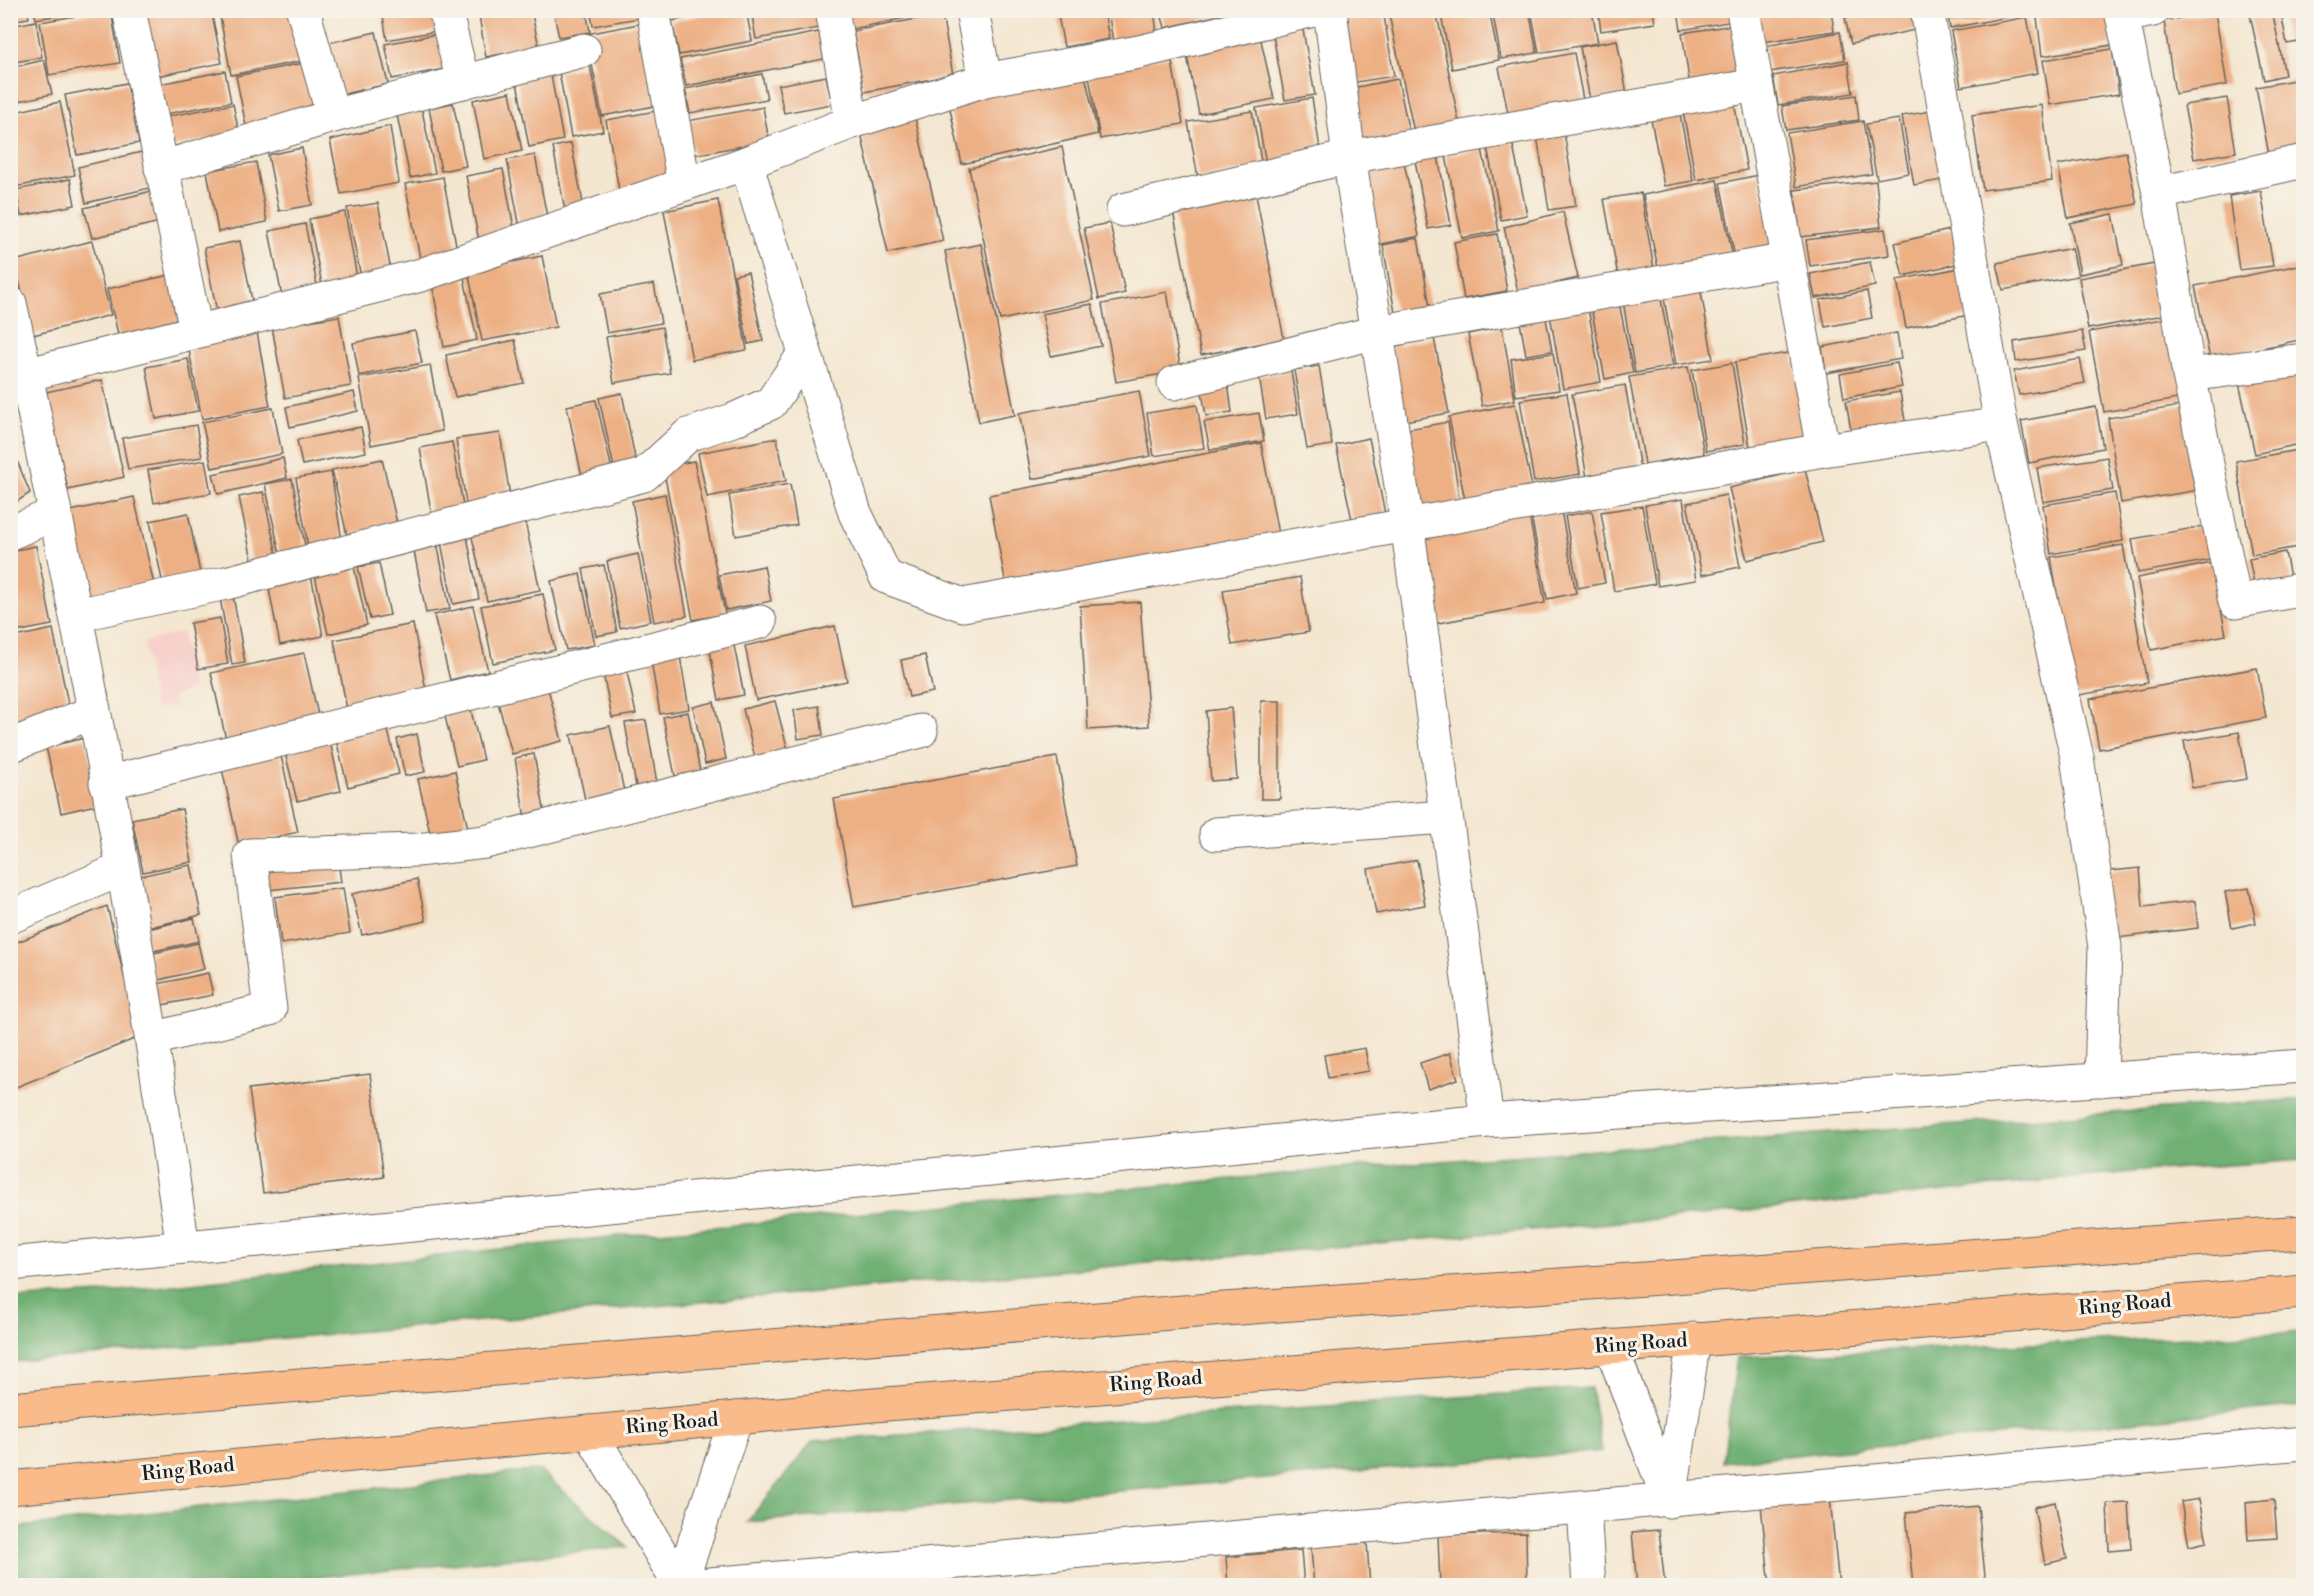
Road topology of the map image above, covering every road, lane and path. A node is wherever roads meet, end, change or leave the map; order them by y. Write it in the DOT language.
graph roads {
  1 [pos="129,10"];
  2 [pos="303,10"];
  3 [pos="445,10"];
  4 [pos="653,10"];
  5 [pos="832,10"];
  6 [pos="972,10"];
  7 [pos="1314,10"];
  8 [pos="1330,10"];
  9 [pos="1743,10"];
  10 [pos="1927,10"];
  11 [pos="2132,12"];
  12 [pos="584,50"];
  13 [pos="985,80"];
  14 [pos="463,82"];
  15 [pos="1756,86"];
  16 [pos="333,116"];
  17 [pos="852,122"];
  18 [pos="1349,156"];
  19 [pos="2304,161"];
  20 [pos="746,163"];
  21 [pos="161,168"];
  22 [pos="684,184"];
  23 [pos="2159,194"];
  24 [pos="1123,210"];
  25 [pos="1788,260"];
  26 [pos="10,303"];
  27 [pos="196,331"];
  28 [pos="1377,332"];
  29 [pos="804,354"];
  30 [pos="19,359"];
  31 [pos="2304,360"];
  32 [pos="2189,375"];
  33 [pos="1174,382"];
  34 [pos="2001,424"];
  35 [pos="1823,450"];
  36 [pos="54,514"];
  37 [pos="1407,523"];
  38 [pos="10,533"];
  39 [pos="2304,589"];
  40 [pos="76,615"];
  41 [pos="760,622"];
  42 [pos="93,712"];
  43 [pos="921,731"];
  44 [pos="10,746"];
  45 [pos="106,783"];
  46 [pos="1445,817"];
  47 [pos="1216,834"];
  48 [pos="122,869"];
  49 [pos="10,917"];
  50 [pos="153,1039"];
  51 [pos="2304,1066"];
  52 [pos="2100,1080"];
  53 [pos="1486,1121"];
  54 [pos="2304,1232"];
  55 [pos="183,1247"];
  56 [pos="10,1264"];
  57 [pos="2304,1292"];
  58 [pos="1694,1340"];
  59 [pos="1611,1346"];
  60 [pos="10,1409"];
  61 [pos="736,1418"];
  62 [pos="590,1432"];
  63 [pos="2304,1443"];
  64 [pos="10,1488"];
  65 [pos="1669,1501"];
  66 [pos="1584,1508"];
  67 [pos="680,1586"];
  68 [pos="687,1586"];
  69 [pos="1589,1586"];
  1 -- 21 [label="street"];
  2 -- 16 [label="street"];
  3 -- 14 [label="street"];
  4 -- 22 [label="street"];
  5 -- 17 [label="street"];
  6 -- 13 [label="street"];
  7 -- 13 [label="street"];
  8 -- 18 [label="street"];
  9 -- 15 [label="street"];
  10 -- 34 [label="street"];
  11 -- 23 [label="street"];
  12 -- 14 [label="street"];
  13 -- 17 [label="street"];
  14 -- 16 [label="street"];
  15 -- 18 [label="street"];
  15 -- 25 [label="street"];
  16 -- 21 [label="street"];
  17 -- 20 [label="street"];
  18 -- 24 [label="street"];
  18 -- 28 [label="street"];
  19 -- 23 [label="street"];
  20 -- 22 [label="street"];
  20 -- 29 [label="street"];
  21 -- 27 [label="street"];
  22 -- 27 [label="street"];
  23 -- 32 [label="street"];
  25 -- 28 [label="street"];
  25 -- 35 [label="street"];
  26 -- 30 [label="street"];
  27 -- 30 [label="street"];
  28 -- 33 [label="street"];
  28 -- 37 [label="street"];
  29 -- 37 [label="street"];
  29 -- 40 [label="street"];
  30 -- 36 [label="street"];
  31 -- 32 [label="street"];
  32 -- 39 [label="street"];
  34 -- 35 [label="street"];
  34 -- 52 [label="street"];
  35 -- 37 [label="street"];
  36 -- 38 [label="street"];
  36 -- 40 [label="street"];
  37 -- 46 [label="street"];
  40 -- 42 [label="street"];
  41 -- 45 [label="street"];
  42 -- 44 [label="street"];
  42 -- 45 [label="street"];
  43 -- 50 [label="street"];
  45 -- 48 [label="street"];
  46 -- 47 [label="street"];
  46 -- 53 [label="street"];
  48 -- 49 [label="street"];
  48 -- 50 [label="street"];
  50 -- 55 [label="street"];
  51 -- 52 [label="street"];
  52 -- 53 [label="street"];
  53 -- 55 [label="street"];
  54 -- 60 [label="main road"];
  55 -- 56 [label="street"];
  57 -- 58 [label="main road, Ring Road"];
  58 -- 59 [label="main road, Ring Road"];
  58 -- 65 [label="street"];
  59 -- 61 [label="main road, Ring Road"];
  59 -- 65 [label="street"];
  61 -- 62 [label="main road, Ring Road"];
  61 -- 67 [label="street"];
  62 -- 64 [label="main road, Ring Road"];
  62 -- 67 [label="street"];
  63 -- 65 [label="street"];
  65 -- 66 [label="street"];
  66 -- 68 [label="street"];
  66 -- 69 [label="street"];
}
